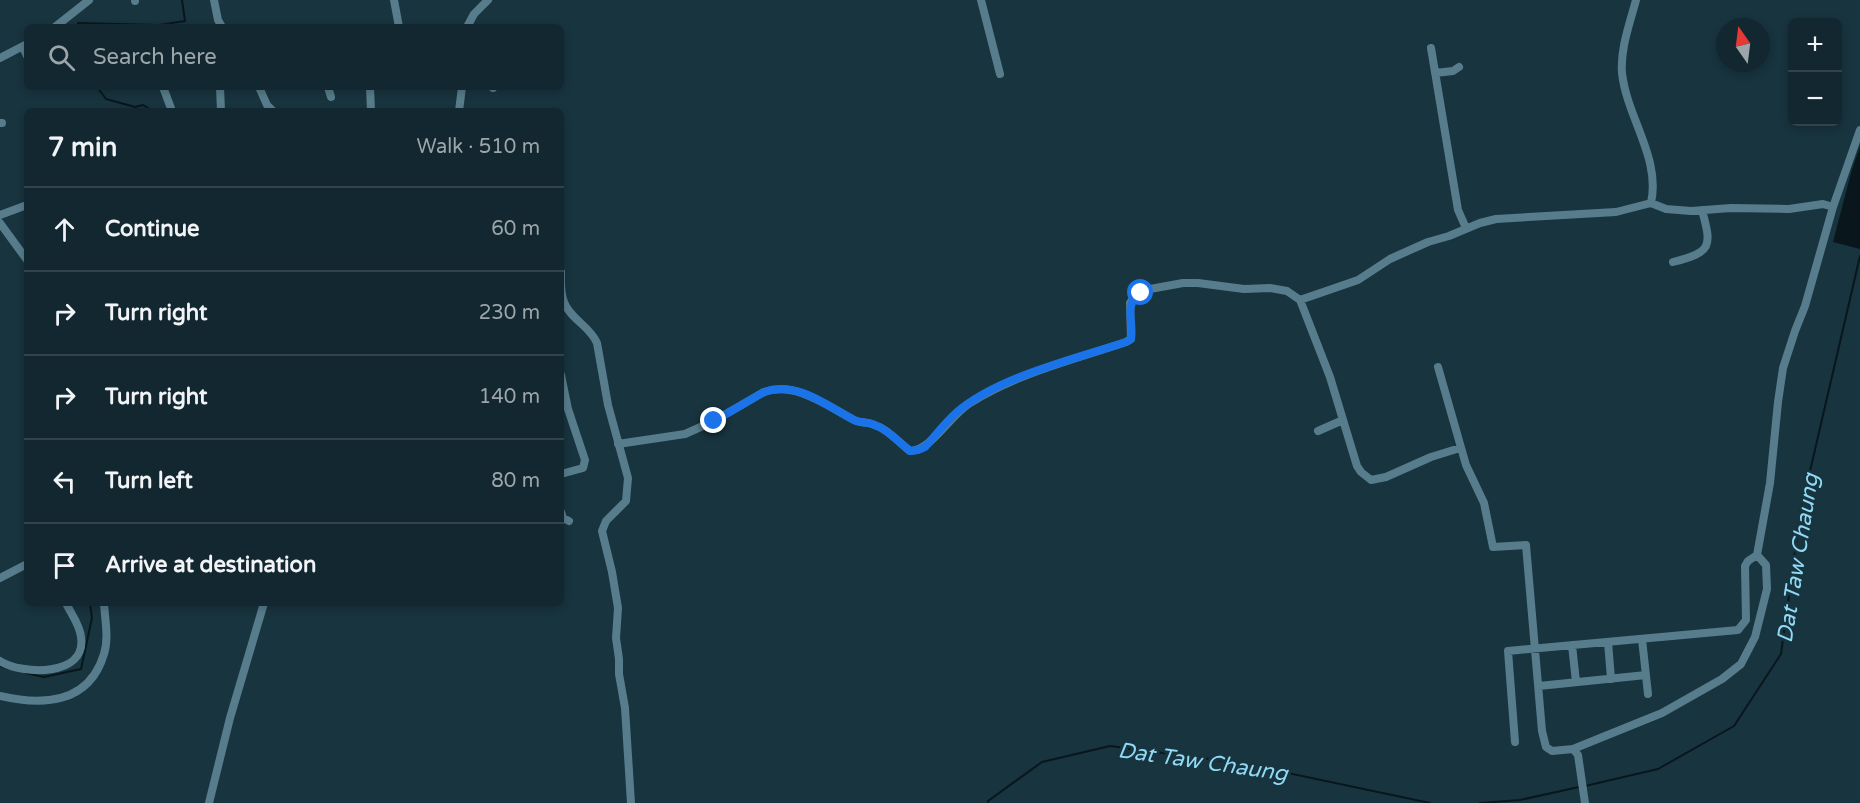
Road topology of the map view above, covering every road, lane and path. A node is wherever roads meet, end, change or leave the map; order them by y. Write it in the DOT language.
graph roads {
  1 [pos="89,0"];
  2 [pos="214,0"];
  3 [pos="394,0"];
  4 [pos="488,0"];
  5 [pos="981,0"];
  6 [pos="1636,0"];
  7 [pos="59,24"];
  8 [pos="220,24"];
  9 [pos="398,24"];
  10 [pos="469,24"];
  11 [pos="24,46"];
  12 [pos="1431,48"];
  13 [pos="0,58"];
  14 [pos="1459,67"];
  15 [pos="1000,74"];
  16 [pos="1435,74"];
  17 [pos="164,90"];
  18 [pos="220,90"];
  19 [pos="260,90"];
  20 [pos="329,90"];
  21 [pos="370,90"];
  22 [pos="462,90"];
  23 [pos="331,97"];
  24 [pos="171,108"];
  25 [pos="221,108"];
  26 [pos="270,108"];
  27 [pos="372,108"];
  28 [pos="459,108"];
  29 [pos="1860,130"];
  30 [pos="1651,203"];
  31 [pos="24,206"];
  32 [pos="1833,207"];
  33 [pos="1702,210"];
  34 [pos="0,215"];
  35 [pos="0,223"];
  36 [pos="1466,228"];
  37 [pos="24,256"];
  38 [pos="1673,262"];
  39 [pos="1300,300"];
  40 [pos="564,308"];
  41 [pos="1438,367"];
  42 [pos="565,410"];
  43 [pos="1343,420"];
  44 [pos="1318,431"];
  45 [pos="618,444"];
  46 [pos="1460,448"];
  47 [pos="564,473"];
  48 [pos="1757,555"];
  49 [pos="24,566"];
  50 [pos="0,578"];
  51 [pos="67,606"];
  52 [pos="104,606"];
  53 [pos="263,606"];
  54 [pos="1642,639"];
  55 [pos="1608,642"];
  56 [pos="1572,645"];
  57 [pos="1536,649"];
  58 [pos="0,661"];
  59 [pos="1646,675"];
  60 [pos="1611,679"];
  61 [pos="1576,682"];
  62 [pos="1539,686"];
  63 [pos="1648,694"];
  64 [pos="0,696"];
  65 [pos="1515,742"];
  66 [pos="1573,749"];
  67 [pos="208,803"];
  68 [pos="631,803"];
  69 [pos="1585,803"];
  1 -- 7 [label="street"];
  2 -- 8 [label="street"];
  3 -- 9 [label="street"];
  4 -- 10 [label="street"];
  5 -- 15 [label="street"];
  6 -- 30 [label="street"];
  11 -- 13 [label="street"];
  12 -- 16 [label="street"];
  14 -- 16 [label="street"];
  16 -- 36 [label="street"];
  17 -- 24 [label="street"];
  18 -- 25 [label="street"];
  19 -- 26 [label="street"];
  20 -- 23 [label="street"];
  21 -- 27 [label="street"];
  22 -- 28 [label="street"];
  29 -- 32 [label="street"];
  30 -- 33 [label="street"];
  30 -- 36 [label="street"];
  31 -- 34 [label="street"];
  32 -- 33 [label="street"];
  32 -- 48 [label="street"];
  33 -- 38 [label="street"];
  35 -- 37 [label="street"];
  36 -- 39 [label="street"];
  39 -- 43 [label="street"];
  39 -- 45 [label="street"];
  40 -- 45 [label="street"];
  41 -- 46 [label="street"];
  42 -- 47 [label="street"];
  43 -- 44 [label="street"];
  43 -- 46 [label="street"];
  45 -- 68 [label="street"];
  46 -- 57 [label="street"];
  48 -- 54 [label="street"];
  48 -- 66 [label="street"];
  49 -- 50 [label="street"];
  51 -- 58 [label="street"];
  52 -- 64 [label="street"];
  53 -- 67 [label="street"];
  54 -- 55 [label="street"];
  54 -- 59 [label="street"];
  55 -- 56 [label="street"];
  55 -- 60 [label="street"];
  56 -- 57 [label="street"];
  56 -- 61 [label="street"];
  57 -- 62 [label="street"];
  57 -- 65 [label="street"];
  59 -- 60 [label="street"];
  59 -- 63 [label="street"];
  60 -- 61 [label="street"];
  61 -- 62 [label="street"];
  62 -- 66 [label="street"];
  66 -- 69 [label="street"];
}
